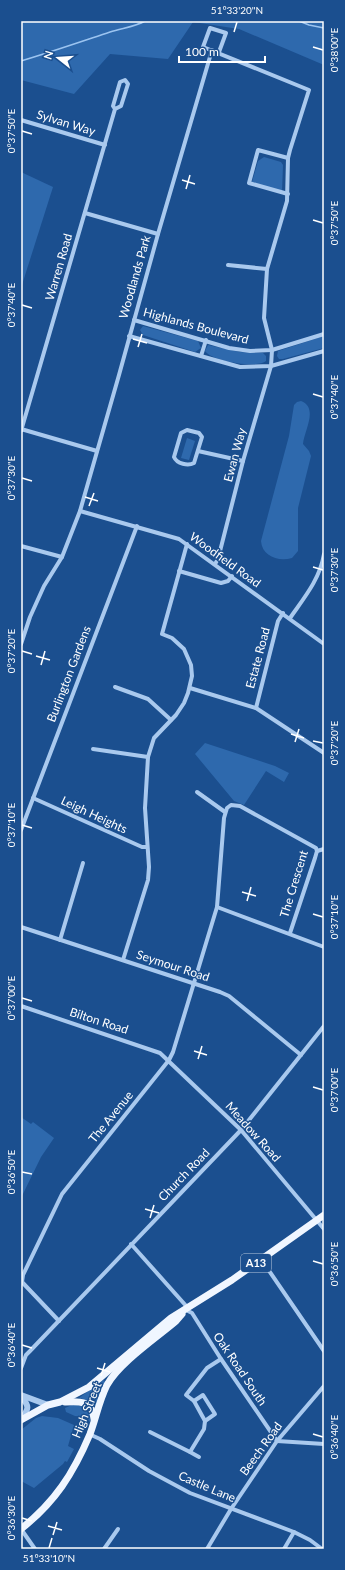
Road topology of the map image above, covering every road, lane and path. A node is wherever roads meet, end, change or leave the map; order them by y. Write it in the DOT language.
graph roads {
  1 [pos="212,50"];
  2 [pos="219,52"];
  3 [pos="115,109"];
  4 [pos="21,120"];
  5 [pos="105,145"];
  6 [pos="288,158"];
  7 [pos="288,194"];
  8 [pos="85,213"];
  9 [pos="158,234"];
  10 [pos="228,265"];
  11 [pos="267,269"];
  12 [pos="134,320"];
  13 [pos="324,334"];
  14 [pos="129,336"];
  15 [pos="206,340"];
  16 [pos="272,350"];
  17 [pos="324,351"];
  18 [pos="201,356"];
  19 [pos="271,366"];
  20 [pos="21,430"];
  21 [pos="98,451"];
  22 [pos="198,451"];
  23 [pos="243,461"];
  24 [pos="80,511"];
  25 [pos="136,526"];
  26 [pos="187,544"];
  27 [pos="21,546"];
  28 [pos="324,554"];
  29 [pos="62,557"];
  30 [pos="215,564"];
  31 [pos="179,571"];
  32 [pos="232,576"];
  33 [pos="283,613"];
  34 [pos="290,618"];
  35 [pos="21,644"];
  36 [pos="324,644"];
  37 [pos="114,687"];
  38 [pos="190,688"];
  39 [pos="256,708"];
  40 [pos="171,720"];
  41 [pos="93,749"];
  42 [pos="324,753"];
  43 [pos="148,757"];
  44 [pos="198,792"];
  45 [pos="33,798"];
  46 [pos="226,812"];
  47 [pos="21,830"];
  48 [pos="147,848"];
  49 [pos="324,849"];
  50 [pos="317,851"];
  51 [pos="83,863"];
  52 [pos="217,907"];
  53 [pos="21,927"];
  54 [pos="290,933"];
  55 [pos="60,940"];
  56 [pos="324,947"];
  57 [pos="123,960"];
  58 [pos="194,983"];
  59 [pos="21,1006"];
  60 [pos="324,1026"];
  61 [pos="301,1055"];
  62 [pos="169,1060"];
  63 [pos="241,1130"];
  64 [pos="324,1215"];
  65 [pos="316,1221"];
  66 [pos="324,1229"];
  67 [pos="131,1244"];
  68 [pos="260,1259"];
  69 [pos="187,1309"];
  70 [pos="60,1321"];
  71 [pos="153,1341"];
  72 [pos="324,1351"];
  73 [pos="130,1352"];
  74 [pos="220,1359"];
  75 [pos="21,1368"];
  76 [pos="324,1386"];
  77 [pos="21,1396"];
  78 [pos="194,1401"];
  79 [pos="60,1402"];
  80 [pos="48,1405"];
  81 [pos="21,1420"];
  82 [pos="205,1422"];
  83 [pos="94,1423"];
  84 [pos="150,1432"];
  85 [pos="89,1434"];
  86 [pos="277,1441"];
  87 [pos="324,1444"];
  88 [pos="190,1452"];
  89 [pos="199,1458"];
  90 [pos="231,1509"];
  91 [pos="21,1529"];
  92 [pos="118,1529"];
  93 [pos="294,1532"];
  94 [pos="35,1549"];
  95 [pos="104,1549"];
  96 [pos="207,1549"];
  97 [pos="284,1549"];
  98 [pos="322,1549"];
  1 -- 2 [label="street"];
  1 -- 2 [label="street"];
  1 -- 9 [label="street, Woodlands Park"];
  2 -- 6 [label="street, Ewan Way"];
  3 -- 3 [label="street, Warren Road"];
  3 -- 5 [label="street, Warren Road"];
  4 -- 5 [label="street, Sylvan Way"];
  5 -- 8 [label="street, Warren Road"];
  6 -- 7 [label="street, Ewan Way"];
  6 -- 7 [label="street"];
  7 -- 11 [label="street, Ewan Way"];
  8 -- 9 [label="street"];
  8 -- 20 [label="street, Warren Road"];
  9 -- 12 [label="street, Woodlands Park"];
  10 -- 11 [label="street"];
  11 -- 16 [label="street, Ewan Way"];
  12 -- 14 [label="street, Woodlands Park"];
  12 -- 15 [label="street, Highlands Boulevard"];
  13 -- 16 [label="street, Highlands Boulevard"];
  14 -- 18 [label="street"];
  14 -- 21 [label="street, Woodlands Park"];
  15 -- 16 [label="street, Highlands Boulevard"];
  15 -- 18 [label="street"];
  16 -- 19 [label="street, Ewan Way"];
  17 -- 19 [label="street"];
  18 -- 19 [label="street"];
  19 -- 23 [label="street, Ewan Way"];
  20 -- 21 [label="street"];
  21 -- 24 [label="street, Woodlands Park"];
  22 -- 22 [label="street"];
  22 -- 23 [label="street"];
  23 -- 30 [label="street, Ewan Way"];
  24 -- 25 [label="street, Woodfield Road"];
  24 -- 29 [label="street, Woodlands Park"];
  25 -- 26 [label="street, Woodfield Road"];
  25 -- 45 [label="street, Burlington Gardens"];
  26 -- 30 [label="street, Woodfield Road"];
  26 -- 31 [label="street"];
  27 -- 29 [label="street"];
  28 -- 34 [label="street"];
  29 -- 35 [label="street, Woodlands Park"];
  30 -- 32 [label="street, Woodfield Road"];
  31 -- 32 [label="street"];
  31 -- 38 [label="street"];
  32 -- 33 [label="street, Woodfield Road"];
  33 -- 34 [label="street, Woodfield Road"];
  33 -- 39 [label="street, Estate Road"];
  34 -- 36 [label="street, Woodfield Road"];
  37 -- 40 [label="street"];
  38 -- 39 [label="street"];
  38 -- 40 [label="street"];
  39 -- 42 [label="street"];
  40 -- 43 [label="street"];
  41 -- 43 [label="street"];
  43 -- 48 [label="street"];
  44 -- 46 [label="street"];
  45 -- 47 [label="street, Burlington Gardens"];
  45 -- 48 [label="street, Leigh Heights"];
  46 -- 50 [label="street, The Crescent"];
  46 -- 52 [label="street"];
  48 -- 57 [label="street"];
  49 -- 50 [label="street"];
  50 -- 54 [label="street, The Crescent"];
  51 -- 55 [label="street"];
  52 -- 54 [label="street"];
  52 -- 58 [label="street, The Avenue"];
  53 -- 55 [label="street, Seymour Road"];
  54 -- 56 [label="street"];
  55 -- 57 [label="street, Seymour Road"];
  57 -- 58 [label="street, Seymour Road"];
  58 -- 61 [label="street, Seymour Road"];
  58 -- 62 [label="street, The Avenue"];
  59 -- 62 [label="street, Bilton Road"];
  60 -- 61 [label="street, Church Road"];
  61 -- 63 [label="street, Church Road"];
  62 -- 63 [label="street, Meadow Road"];
  62 -- 70 [label="street, The Avenue"];
  63 -- 65 [label="street, Meadow Road"];
  63 -- 67 [label="street, Church Road"];
  64 -- 65 [label="main road, A13"];
  65 -- 66 [label="street, Meadow Road"];
  65 -- 68 [label="main road, A13"];
  67 -- 69 [label="street, Oak Road South"];
  67 -- 70 [label="street, Church Road"];
  68 -- 69 [label="main road, A13"];
  68 -- 72 [label="street"];
  69 -- 71 [label="main road, High Street / A13"];
  69 -- 73 [label="main road, A13"];
  69 -- 74 [label="street, Oak Road South"];
  70 -- 75 [label="street, Church Road"];
  71 -- 73 [label="main road, A13"];
  71 -- 83 [label="main road, High Street / A13"];
  73 -- 79 [label="main road, A13"];
  74 -- 78 [label="street"];
  74 -- 86 [label="street, Oak Road South"];
  76 -- 86 [label="street, Beech Road"];
  77 -- 80 [label="street"];
  77 -- 81 [label="street"];
  78 -- 82 [label="street"];
  78 -- 82 [label="street"];
  79 -- 80 [label="main road, A13"];
  79 -- 83 [label="main road"];
  80 -- 81 [label="main road, A13"];
  82 -- 88 [label="street"];
  83 -- 85 [label="main road, High Street / A13"];
  84 -- 88 [label="street"];
  85 -- 90 [label="street, Castle Lane"];
  85 -- 91 [label="main road, High Street / A13"];
  86 -- 87 [label="street"];
  86 -- 90 [label="street, Beech Road"];
  88 -- 89 [label="street"];
  90 -- 93 [label="street, Castle Lane"];
  90 -- 96 [label="street, Beech Road"];
  91 -- 94 [label="street"];
  92 -- 95 [label="street"];
  93 -- 97 [label="street"];
  93 -- 98 [label="street, Castle Lane"];
}
